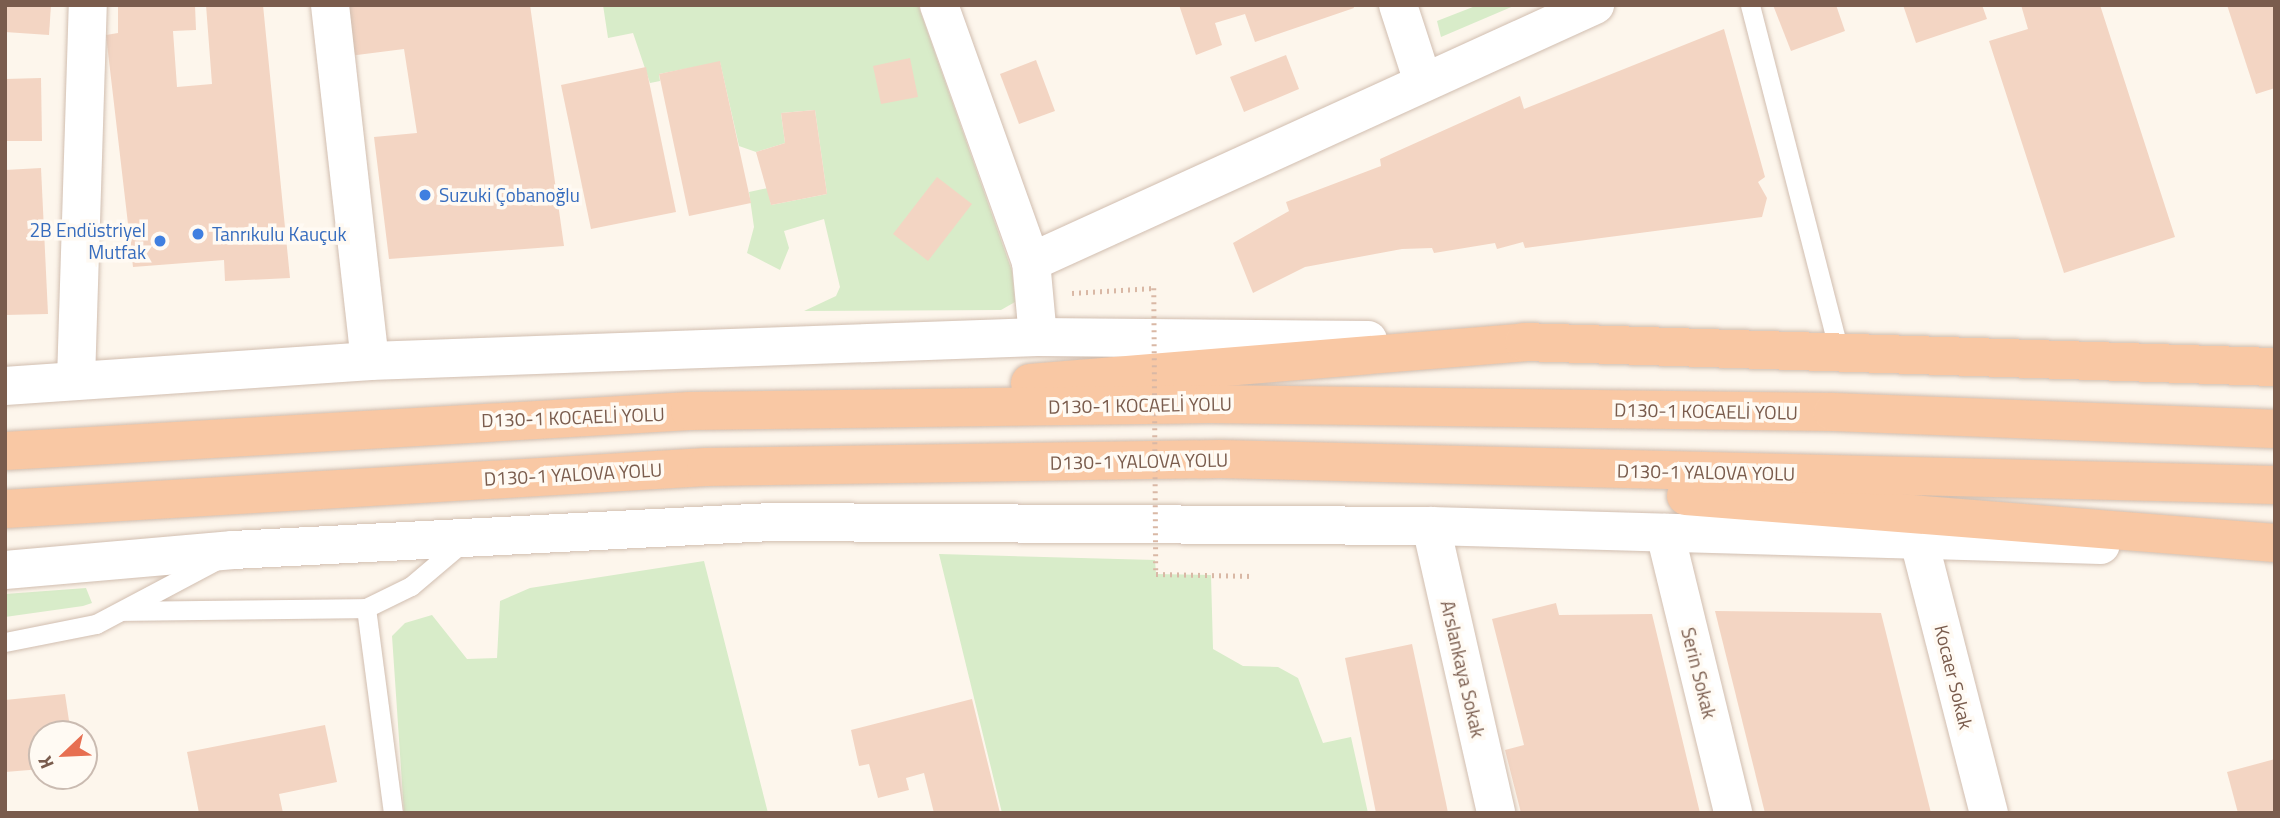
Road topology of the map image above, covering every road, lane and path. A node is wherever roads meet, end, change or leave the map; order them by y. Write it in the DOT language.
graph roads {
  1 [pos="88,5"];
  2 [pos="330,5"];
  3 [pos="939,5"];
  4 [pos="1398,5"];
  5 [pos="1595,5"];
  6 [pos="1750,5"];
  7 [pos="1423,82"];
  8 [pos="1031,262"];
  9 [pos="1072,293"];
  10 [pos="1038,337"];
  11 [pos="1524,342"];
  12 [pos="1839,351"];
  13 [pos="370,361"];
  14 [pos="2275,367"];
  15 [pos="76,380"];
  16 [pos="5,386"];
  17 [pos="690,411"];
  18 [pos="2275,429"];
  19 [pos="5,452"];
  20 [pos="1220,459"];
  21 [pos="2275,485"];
  22 [pos="5,509"];
  23 [pos="1431,526"];
  24 [pos="1665,533"];
  25 [pos="471,536"];
  26 [pos="1919,541"];
  27 [pos="2275,543"];
  28 [pos="233,550"];
  29 [pos="2275,550"];
  30 [pos="5,570"];
  31 [pos="1254,576"];
  32 [pos="366,608"];
  33 [pos="123,611"];
  34 [pos="5,642"];
  35 [pos="393,813"];
  36 [pos="1496,813"];
  37 [pos="1733,813"];
  38 [pos="1989,813"];
  1 -- 15 [label="street"];
  2 -- 13 [label="street"];
  3 -- 8 [label="street"];
  4 -- 7 [label="street"];
  5 -- 7 [label="street"];
  6 -- 12 [label="lane"];
  7 -- 8 [label="street"];
  8 -- 10 [label="street"];
  9 -- 31 [label="path, bridge"];
  10 -- 11 [label="street"];
  10 -- 13 [label="street"];
  11 -- 12 [label="highway"];
  11 -- 17 [label="highway"];
  12 -- 14 [label="highway"];
  13 -- 15 [label="street"];
  15 -- 16 [label="street"];
  17 -- 18 [label="highway, D130-1 KOCAELİ YOLU"];
  17 -- 19 [label="highway, D130-1 KOCAELİ YOLU"];
  20 -- 21 [label="highway, D130-1 YALOVA YOLU"];
  20 -- 22 [label="highway, D130-1 YALOVA YOLU"];
  20 -- 27 [label="highway"];
  23 -- 24 [label="street"];
  23 -- 25 [label="street"];
  23 -- 36 [label="street, Arslankaya Sokak"];
  24 -- 26 [label="street"];
  24 -- 37 [label="street, Serin Sokak"];
  25 -- 28 [label="street"];
  25 -- 32 [label="lane"];
  26 -- 29 [label="street"];
  26 -- 38 [label="street, Kocaer Sokak"];
  28 -- 30 [label="street"];
  28 -- 33 [label="lane"];
  32 -- 33 [label="lane"];
  32 -- 35 [label="lane"];
  33 -- 34 [label="lane"];
}
